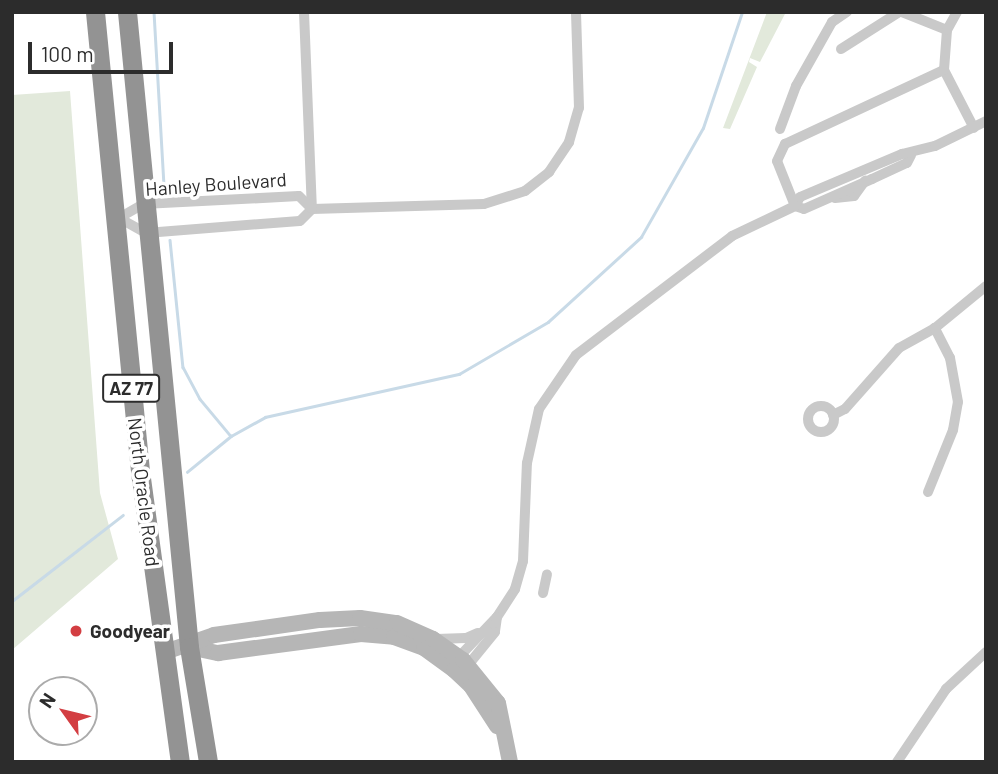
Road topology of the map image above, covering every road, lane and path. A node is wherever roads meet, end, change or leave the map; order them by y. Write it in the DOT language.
graph roads {
  1 [pos="95,12"];
  2 [pos="127,12"];
  3 [pos="304,12"];
  4 [pos="576,12"];
  5 [pos="847,12"];
  6 [pos="901,12"];
  7 [pos="957,12"];
  8 [pos="947,30"];
  9 [pos="841,49"];
  10 [pos="944,70"];
  11 [pos="986,121"];
  12 [pos="974,128"];
  13 [pos="780,129"];
  14 [pos="911,155"];
  15 [pos="143,204"];
  16 [pos="795,206"];
  17 [pos="312,209"];
  18 [pos="119,218"];
  19 [pos="146,233"];
  20 [pos="986,286"];
  21 [pos="935,328"];
  22 [pos="833,415"];
  23 [pos="928,492"];
  24 [pos="547,574"];
  25 [pos="543,593"];
  26 [pos="497,617"];
  27 [pos="481,632"];
  28 [pos="433,639"];
  29 [pos="189,647"];
  30 [pos="165,652"];
  31 [pos="986,652"];
  32 [pos="459,666"];
  33 [pos="509,755"];
  34 [pos="180,762"];
  35 [pos="208,762"];
  36 [pos="897,762"];
  1 -- 18 [label="highway, North Oracle Road / AZ 77"];
  2 -- 15 [label="highway, North Oracle Road / AZ 77"];
  3 -- 17 [label="street"];
  4 -- 17 [label="street"];
  5 -- 13 [label="street"];
  6 -- 8 [label="street"];
  6 -- 9 [label="street"];
  7 -- 8 [label="street"];
  8 -- 10 [label="street"];
  10 -- 12 [label="street"];
  10 -- 16 [label="street"];
  11 -- 12 [label="street"];
  12 -- 14 [label="street"];
  14 -- 16 [label="street"];
  14 -- 16 [label="street"];
  15 -- 17 [label="street, Hanley Boulevard"];
  15 -- 18 [label="street, Hanley Boulevard"];
  15 -- 19 [label="highway, North Oracle Road / AZ 77"];
  16 -- 26 [label="street"];
  17 -- 19 [label="street"];
  18 -- 19 [label="street"];
  18 -- 30 [label="highway, North Oracle Road / AZ 77"];
  19 -- 29 [label="highway, North Oracle Road / AZ 77"];
  20 -- 21 [label="street"];
  21 -- 22 [label="street"];
  21 -- 23 [label="street"];
  24 -- 25 [label="street"];
  26 -- 27 [label="street"];
  26 -- 32 [label="street"];
  27 -- 28 [label="street"];
  27 -- 32 [label="street"];
  28 -- 29 [label="street"];
  28 -- 32 [label="street"];
  29 -- 30 [label="street"];
  29 -- 32 [label="street"];
  29 -- 35 [label="highway, North Oracle Road / AZ 77"];
  30 -- 34 [label="highway, North Oracle Road / AZ 77"];
  31 -- 36 [label="street"];
  32 -- 33 [label="street"];
}
